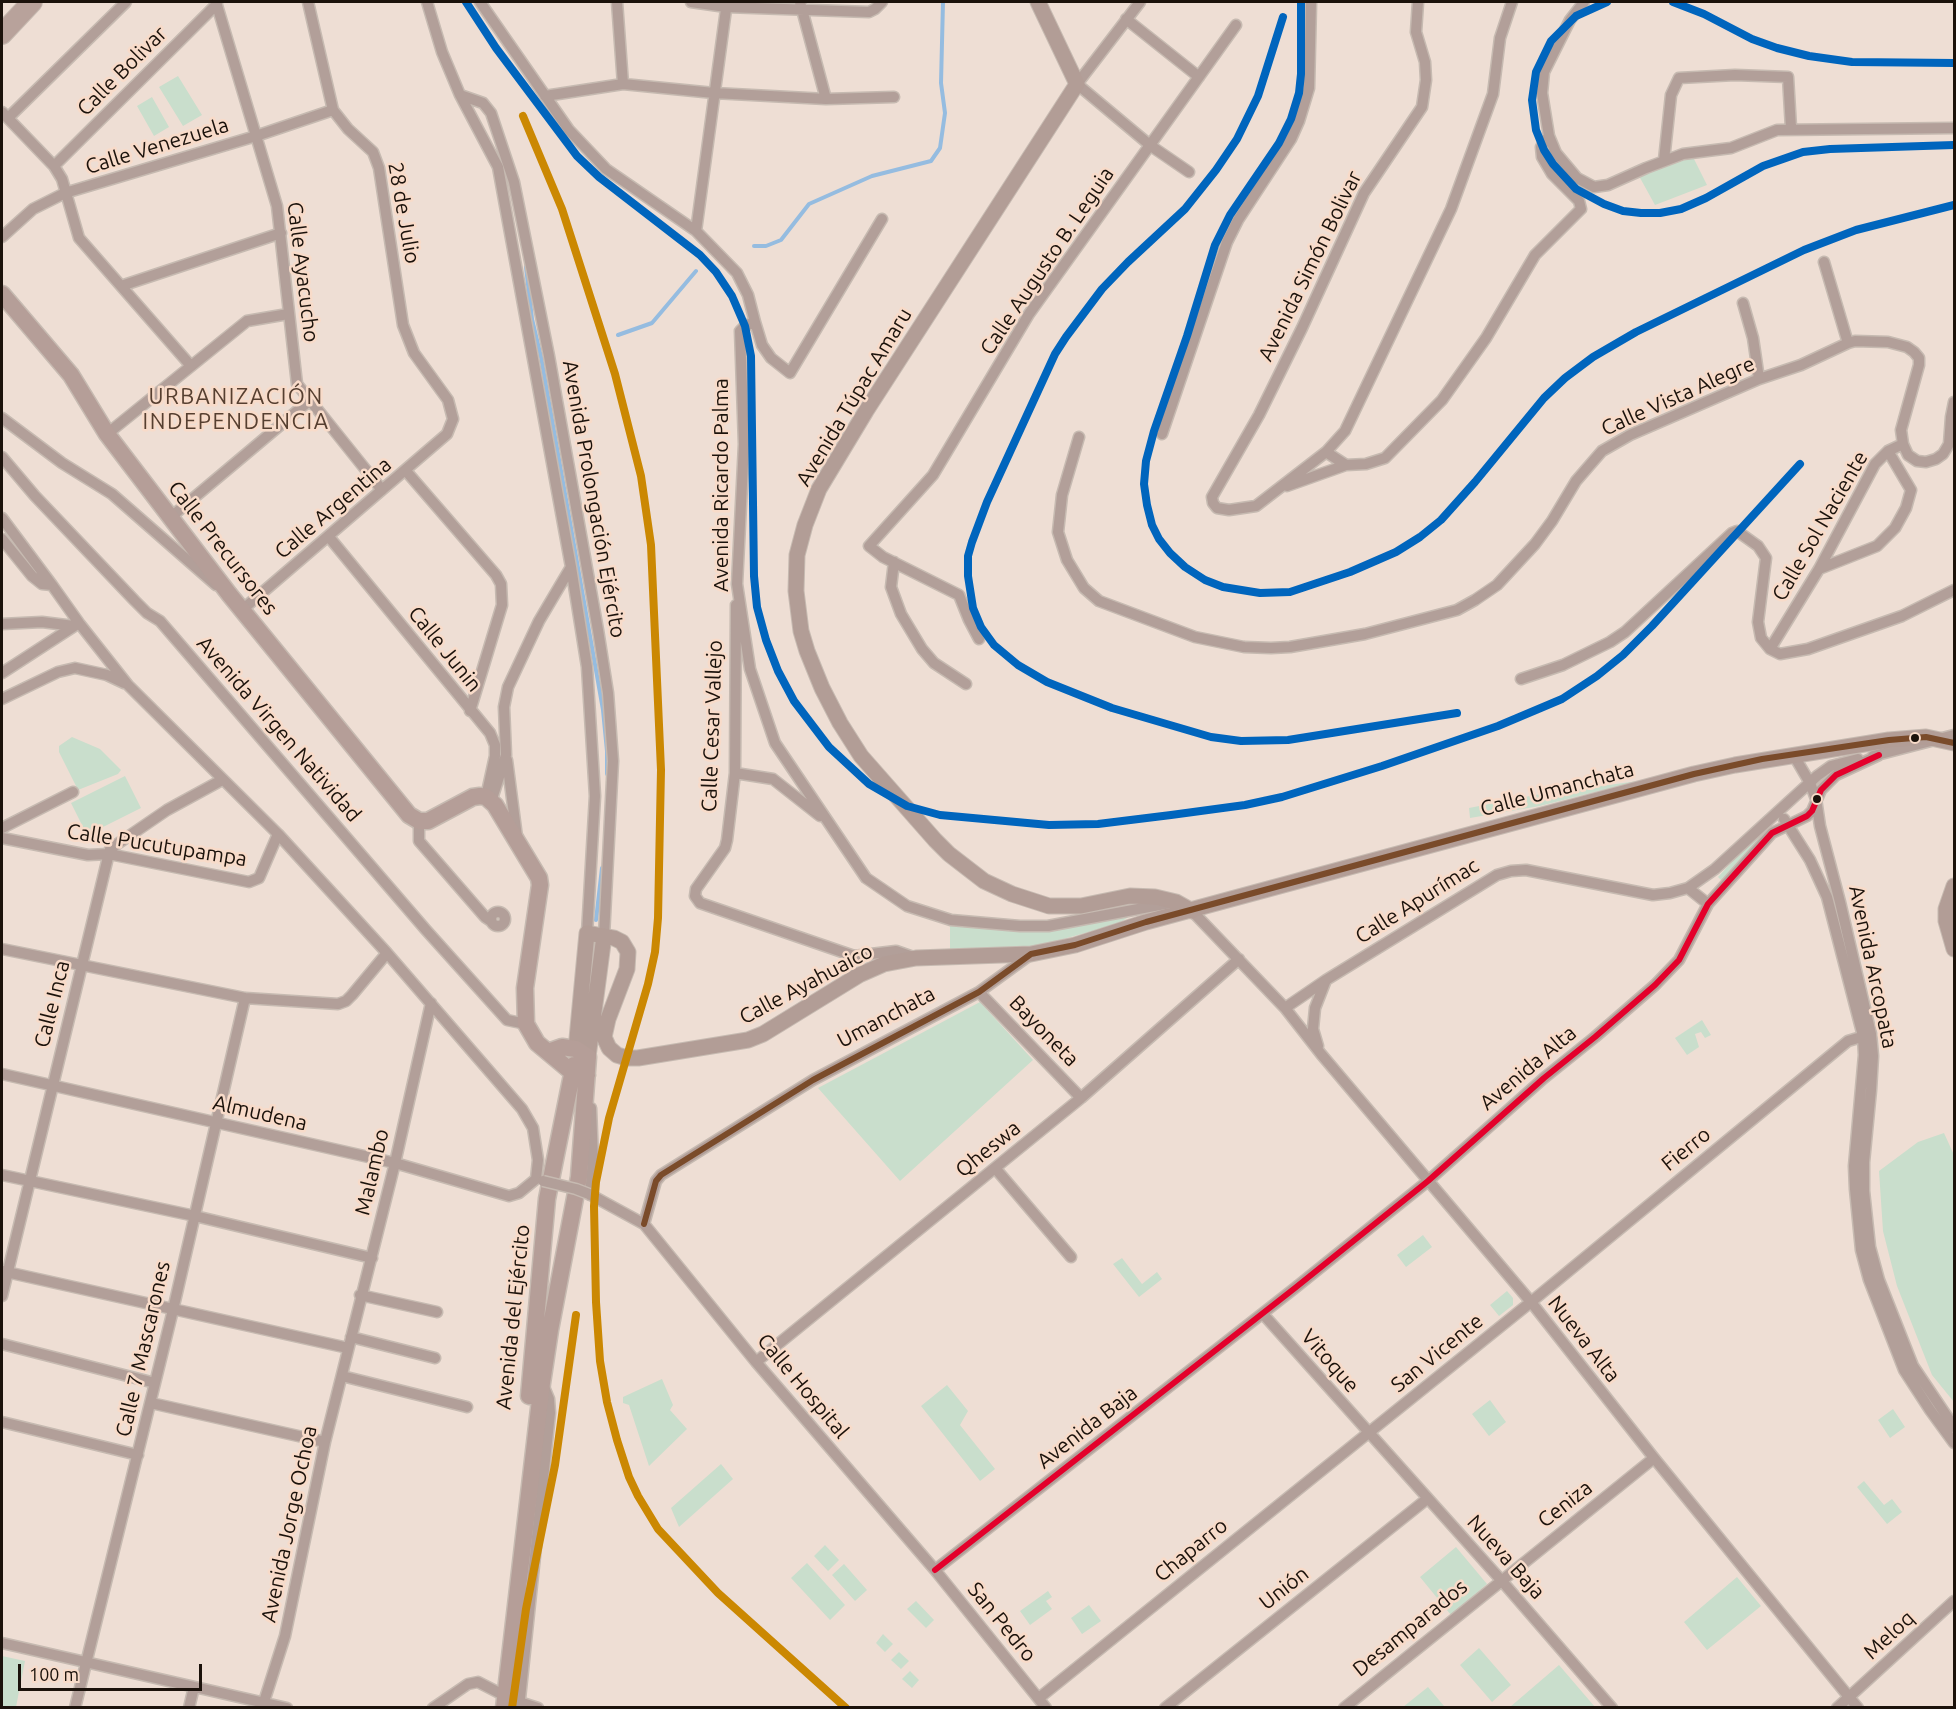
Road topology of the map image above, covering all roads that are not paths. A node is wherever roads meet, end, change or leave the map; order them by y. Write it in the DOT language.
graph roads {
  1 [pos="32,2"];
  2 [pos="126,2"];
  3 [pos="308,2"];
  4 [pos="427,2"];
  5 [pos="480,2"];
  6 [pos="616,2"];
  7 [pos="691,2"];
  8 [pos="882,2"];
  9 [pos="1038,2"];
  10 [pos="1140,2"];
  11 [pos="1311,2"];
  12 [pos="1418,2"];
  13 [pos="1512,2"];
  14 [pos="1584,2"];
  15 [pos="216,3"];
  16 [pos="727,4"];
  17 [pos="801,6"];
  18 [pos="1126,19"];
  19 [pos="1236,25"];
  20 [pos="2,33"];
  21 [pos="1199,77"];
  22 [pos="623,84"];
  23 [pos="1077,84"];
  24 [pos="714,93"];
  25 [pos="460,95"];
  26 [pos="545,96"];
  27 [pos="894,97"];
  28 [pos="826,99"];
  29 [pos="333,110"];
  30 [pos="5,115"];
  31 [pos="1791,128"];
  32 [pos="1954,128"];
  33 [pos="256,136"];
  34 [pos="1549,136"];
  35 [pos="1151,146"];
  36 [pos="1664,160"];
  37 [pos="54,166"];
  38 [pos="1189,172"];
  39 [pos="65,193"];
  40 [pos="882,219"];
  41 [pos="696,231"];
  42 [pos="281,233"];
  43 [pos="2,237"];
  44 [pos="1824,262"];
  45 [pos="121,286"];
  46 [pos="2,294"];
  47 [pos="1743,303"];
  48 [pos="288,314"];
  49 [pos="755,322"];
  50 [pos="1848,343"];
  51 [pos="191,366"];
  52 [pos="1759,380"];
  53 [pos="309,401"];
  54 [pos="1954,402"];
  55 [pos="2,418"];
  56 [pos="107,434"];
  57 [pos="447,434"];
  58 [pos="1162,434"];
  59 [pos="1079,437"];
  60 [pos="1903,444"];
  61 [pos="1888,451"];
  62 [pos="1326,452"];
  63 [pos="2,457"];
  64 [pos="1346,465"];
  65 [pos="406,471"];
  66 [pos="1278,488"];
  67 [pos="382,490"];
  68 [pos="171,517"];
  69 [pos="2,518"];
  70 [pos="329,537"];
  71 [pos="2,538"];
  72 [pos="894,562"];
  73 [pos="571,567"];
  74 [pos="1819,569"];
  75 [pos="737,584"];
  76 [pos="52,585"];
  77 [pos="1954,590"];
  78 [pos="229,594"];
  79 [pos="242,610"];
  80 [pos="2,624"];
  81 [pos="76,625"];
  82 [pos="979,639"];
  83 [pos="1770,649"];
  84 [pos="2,673"];
  85 [pos="1521,679"];
  86 [pos="966,684"];
  87 [pos="128,685"];
  88 [pos="2,699"];
  89 [pos="470,711"];
  90 [pos="1954,735"];
  91 [pos="1939,739"];
  92 [pos="1954,743"];
  93 [pos="1793,754"];
  94 [pos="506,755"];
  95 [pos="1879,755"];
  96 [pos="735,773"];
  97 [pos="222,780"];
  98 [pos="1810,783"];
  99 [pos="73,792"];
  100 [pos="1816,799"];
  101 [pos="488,800"];
  102 [pos="1779,811"];
  103 [pos="419,821"];
  104 [pos="828,823"];
  105 [pos="1787,824"];
  106 [pos="2,828"];
  107 [pos="278,834"];
  108 [pos="2,838"];
  109 [pos="518,843"];
  110 [pos="109,854"];
  111 [pos="1954,886"];
  112 [pos="1688,888"];
  113 [pos="1176,902"];
  114 [pos="1708,904"];
  115 [pos="1192,911"];
  116 [pos="491,921"];
  117 [pos="587,933"];
  118 [pos="604,936"];
  119 [pos="2,949"];
  120 [pos="1954,949"];
  121 [pos="387,953"];
  122 [pos="1031,954"];
  123 [pos="916,958"];
  124 [pos="1239,959"];
  125 [pos="81,965"];
  126 [pos="1326,980"];
  127 [pos="979,992"];
  128 [pos="245,998"];
  129 [pos="431,1003"];
  130 [pos="1285,1008"];
  131 [pos="526,1024"];
  132 [pos="1867,1035"];
  133 [pos="548,1052"];
  134 [pos="582,1053"];
  135 [pos="1321,1054"];
  136 [pos="2,1074"];
  137 [pos="580,1074"];
  138 [pos="52,1085"];
  139 [pos="1081,1098"];
  140 [pos="217,1123"];
  141 [pos="395,1163"];
  142 [pos="995,1168"];
  143 [pos="2,1175"];
  144 [pos="540,1180"];
  145 [pos="30,1181"];
  146 [pos="1428,1181"];
  147 [pos="590,1194"];
  148 [pos="195,1216"];
  149 [pos="644,1224"];
  150 [pos="1071,1257"];
  151 [pos="372,1258"];
  152 [pos="4,1272"];
  153 [pos="360,1295"];
  154 [pos="2,1296"];
  155 [pos="1531,1302"];
  156 [pos="173,1310"];
  157 [pos="437,1312"];
  158 [pos="1263,1314"];
  159 [pos="351,1337"];
  160 [pos="2,1344"];
  161 [pos="348,1348"];
  162 [pos="435,1358"];
  163 [pos="756,1362"];
  164 [pos="342,1376"];
  165 [pos="156,1383"];
  166 [pos="151,1402"];
  167 [pos="467,1407"];
  168 [pos="2,1422"];
  169 [pos="1954,1427"];
  170 [pos="1368,1434"];
  171 [pos="326,1442"];
  172 [pos="1954,1443"];
  173 [pos="138,1455"];
  174 [pos="1654,1458"];
  175 [pos="1427,1499"];
  176 [pos="935,1570"];
  177 [pos="1501,1580"];
  178 [pos="1954,1601"];
  179 [pos="2,1643"];
  180 [pos="86,1662"];
  181 [pos="194,1686"];
  182 [pos="1849,1697"];
  183 [pos="1039,1698"];
  184 [pos="506,1702"];
  185 [pos="263,1705"];
  186 [pos="75,1707"];
  187 [pos="189,1707"];
  188 [pos="287,1707"];
  189 [pos="432,1707"];
  190 [pos="538,1707"];
  191 [pos="1046,1707"];
  192 [pos="1165,1707"];
  193 [pos="1344,1707"];
  194 [pos="1612,1707"];
  195 [pos="1837,1707"];
  196 [pos="1858,1707"];
  1 -- 20 [label="highway"];
  2 -- 30 [label="street"];
  3 -- 29 [label="street, 28 de Julio"];
  4 -- 25 [label="street, Avenida Prolongación Ejército"];
  5 -- 26 [label="street"];
  6 -- 22 [label="street"];
  7 -- 16 [label="street"];
  8 -- 17 [label="street"];
  9 -- 23 [label="main road"];
  10 -- 18 [label="street, Avenida Túpac Amaru"];
  11 -- 58 [label="street"];
  12 -- 66 [label="street, Avenida Simón Bolivar"];
  13 -- 62 [label="street"];
  14 -- 34 [label="street"];
  15 -- 33 [label="street, Calle Ayacucho"];
  15 -- 37 [label="street, Calle Bolivar"];
  16 -- 17 [label="street"];
  16 -- 24 [label="street"];
  17 -- 28 [label="street"];
  18 -- 21 [label="street"];
  18 -- 23 [label="street, Avenida Túpac Amaru"];
  19 -- 21 [label="street, Calle Augusto B. Leguia"];
  21 -- 35 [label="street, Calle Augusto B. Leguia"];
  22 -- 24 [label="street"];
  22 -- 26 [label="street"];
  23 -- 35 [label="street"];
  23 -- 113 [label="main road, Avenida Túpac Amaru"];
  24 -- 28 [label="street"];
  24 -- 41 [label="street"];
  25 -- 73 [label="street, Avenida Prolongación Ejército"];
  25 -- 118 [label="street, Avenida Prolongación Ejército"];
  26 -- 41 [label="street"];
  27 -- 28 [label="street"];
  29 -- 33 [label="street, Calle Venezuela"];
  29 -- 57 [label="street, 28 de Julio"];
  30 -- 37 [label="street"];
  31 -- 32 [label="street"];
  31 -- 36 [label="street"];
  31 -- 36 [label="street"];
  33 -- 39 [label="street, Calle Venezuela"];
  33 -- 42 [label="street, Calle Ayacucho"];
  34 -- 36 [label="street"];
  34 -- 64 [label="street"];
  35 -- 38 [label="street"];
  35 -- 72 [label="street, Calle Augusto B. Leguia"];
  37 -- 39 [label="street"];
  39 -- 43 [label="street, Calle Venezuela"];
  39 -- 45 [label="street"];
  40 -- 49 [label="street"];
  41 -- 49 [label="street"];
  42 -- 45 [label="street"];
  42 -- 48 [label="street, Calle Ayacucho"];
  44 -- 50 [label="street"];
  45 -- 51 [label="street"];
  46 -- 56 [label="main road, Calle Precursores"];
  47 -- 52 [label="street"];
  48 -- 51 [label="street"];
  48 -- 53 [label="street, Calle Ayacucho"];
  49 -- 75 [label="street, Avenida Ricardo Palma"];
  50 -- 52 [label="street, Calle Vista Alegre"];
  50 -- 60 [label="street, Calle Vista Alegre"];
  51 -- 56 [label="street"];
  52 -- 59 [label="street, Calle Vista Alegre"];
  53 -- 67 [label="street, Calle Ayacucho"];
  53 -- 68 [label="street"];
  54 -- 60 [label="street"];
  55 -- 78 [label="street"];
  56 -- 68 [label="main road, Calle Precursores"];
  57 -- 65 [label="street, Calle Argentina"];
  60 -- 61 [label="street, Calle Sol Naciente"];
  61 -- 74 [label="street, Calle Sol Naciente"];
  61 -- 74 [label="street"];
  62 -- 64 [label="street"];
  62 -- 66 [label="street"];
  63 -- 131 [label="street, Avenida Virgen Natividad"];
  64 -- 66 [label="street"];
  65 -- 67 [label="street, Calle Argentina"];
  65 -- 89 [label="street"];
  67 -- 70 [label="street, Calle Argentina"];
  68 -- 78 [label="main road, Calle Precursores"];
  69 -- 76 [label="street"];
  70 -- 79 [label="street, Calle Argentina"];
  70 -- 89 [label="street, Calle Junin"];
  71 -- 76 [label="street"];
  72 -- 82 [label="street"];
  72 -- 86 [label="street"];
  73 -- 94 [label="street"];
  73 -- 117 [label="street, Avenida Prolongación Ejército"];
  74 -- 83 [label="street, Calle Sol Naciente"];
  75 -- 96 [label="street, Calle Cesar Vallejo"];
  75 -- 104 [label="street, Avenida Ricardo Palma"];
  76 -- 81 [label="street"];
  77 -- 83 [label="street"];
  78 -- 79 [label="main road, Calle Precursores"];
  79 -- 103 [label="main road, Calle Precursores"];
  80 -- 81 [label="street"];
  81 -- 84 [label="street"];
  81 -- 87 [label="street"];
  83 -- 85 [label="street"];
  87 -- 88 [label="street"];
  87 -- 97 [label="street"];
  89 -- 101 [label="street, Calle Junin"];
  90 -- 91 [label="street, Calle Apurímac"];
  91 -- 92 [label="main road, Calle Umanchata"];
  91 -- 93 [label="main road, Calle Umanchata"];
  91 -- 95 [label="street, Calle Apurímac"];
  93 -- 98 [label="street, Avenida Arcopata"];
  93 -- 115 [label="main road, Calle Umanchata"];
  94 -- 101 [label="street"];
  94 -- 109 [label="street"];
  95 -- 98 [label="street, Calle Apurímac"];
  95 -- 100 [label="street, Calle Apurímac"];
  96 -- 104 [label="street"];
  96 -- 123 [label="street, Calle Cesar Vallejo"];
  97 -- 107 [label="street"];
  97 -- 110 [label="street"];
  98 -- 100 [label="street, Avenida Arcopata"];
  98 -- 102 [label="street, Calle Apurímac"];
  99 -- 106 [label="street"];
  100 -- 105 [label="street, Calle Apurímac"];
  100 -- 132 [label="street, Avenida Arcopata"];
  101 -- 103 [label="main road"];
  101 -- 109 [label="main road"];
  102 -- 105 [label="street, Avenida Arcopata"];
  102 -- 112 [label="street, Calle Apurímac"];
  103 -- 116 [label="street"];
  104 -- 113 [label="street, Avenida Ricardo Palma"];
  105 -- 114 [label="street, Avenida Alta"];
  105 -- 132 [label="street, Avenida Arcopata"];
  107 -- 110 [label="street, Calle Pucutupampa"];
  107 -- 121 [label="street"];
  108 -- 110 [label="street, Calle Pucutupampa"];
  109 -- 131 [label="main road"];
  110 -- 125 [label="street, Calle Inca"];
  111 -- 120 [label="main road"];
  112 -- 114 [label="street"];
  112 -- 126 [label="street, Calle Apurímac"];
  113 -- 115 [label="main road, Avenida Túpac Amaru"];
  114 -- 146 [label="street, Avenida Alta"];
  115 -- 122 [label="main road, Umanchata"];
  115 -- 124 [label="street, Nueva Alta"];
  117 -- 118 [label="main road, Calle Ayahuaico"];
  117 -- 134 [label="main road, Avenida del Ejército"];
  118 -- 123 [label="main road, Calle Ayahuaico"];
  118 -- 134 [label="main road, Avenida del Ejército"];
  119 -- 125 [label="street"];
  121 -- 128 [label="street"];
  121 -- 129 [label="street"];
  122 -- 123 [label="main road, Calle Ayahuaico"];
  122 -- 127 [label="street, Umanchata"];
  124 -- 130 [label="street, Nueva Alta"];
  124 -- 139 [label="street, Qheswa"];
  125 -- 128 [label="street"];
  125 -- 138 [label="street, Calle Inca"];
  126 -- 130 [label="street, Calle Apurímac"];
  126 -- 135 [label="street"];
  127 -- 139 [label="street, Bayoneta"];
  127 -- 149 [label="street, Umanchata"];
  128 -- 140 [label="street, Calle 7 Mascarones"];
  129 -- 141 [label="street, Malambo"];
  129 -- 144 [label="street"];
  130 -- 135 [label="street, Nueva Alta"];
  131 -- 133 [label="main road"];
  132 -- 155 [label="street, Fierro"];
  132 -- 169 [label="street, Avenida Arcopata"];
  132 -- 172 [label="street, Avenida Arcopata"];
  133 -- 134 [label="main road"];
  133 -- 137 [label="main road"];
  134 -- 137 [label="main road, Avenida del Ejército"];
  134 -- 147 [label="street"];
  135 -- 146 [label="street, Nueva Alta"];
  136 -- 138 [label="street, Almudena"];
  137 -- 184 [label="main road, Avenida del Ejército"];
  137 -- 184 [label="main road, Avenida del Ejército"];
  138 -- 140 [label="street, Almudena"];
  138 -- 145 [label="street, Calle Inca"];
  139 -- 142 [label="street, Qheswa"];
  140 -- 141 [label="street, Almudena"];
  140 -- 148 [label="street, Calle 7 Mascarones"];
  141 -- 144 [label="street, Almudena"];
  141 -- 151 [label="street, Malambo"];
  142 -- 150 [label="street"];
  142 -- 163 [label="street, Qheswa"];
  143 -- 145 [label="street"];
  144 -- 147 [label="street, bridge"];
  145 -- 148 [label="street"];
  145 -- 152 [label="street, Calle Inca"];
  146 -- 155 [label="street, Nueva Alta"];
  146 -- 158 [label="street, Avenida Alta"];
  147 -- 149 [label="street"];
  148 -- 151 [label="street"];
  148 -- 156 [label="street, Calle 7 Mascarones"];
  149 -- 163 [label="street, Calle Hospital"];
  151 -- 153 [label="street, Malambo"];
  152 -- 154 [label="street, Calle Inca"];
  152 -- 156 [label="street"];
  153 -- 157 [label="street"];
  153 -- 159 [label="street, Malambo"];
  155 -- 170 [label="street, San Vicente"];
  155 -- 174 [label="street, Nueva Alta"];
  156 -- 161 [label="street"];
  156 -- 165 [label="street, Calle 7 Mascarones"];
  158 -- 170 [label="street, Vitoque"];
  158 -- 176 [label="street, Avenida Baja"];
  159 -- 161 [label="street, Malambo"];
  159 -- 162 [label="street"];
  160 -- 165 [label="street"];
  161 -- 164 [label="street, Avenida Jorge Ochoa"];
  163 -- 176 [label="street, Calle Hospital"];
  164 -- 167 [label="street"];
  164 -- 171 [label="street, Avenida Jorge Ochoa"];
  165 -- 166 [label="street, Calle 7 Mascarones"];
  166 -- 171 [label="street"];
  166 -- 173 [label="street, Calle 7 Mascarones"];
  168 -- 173 [label="street"];
  170 -- 175 [label="street, Nueva Baja"];
  170 -- 183 [label="street, Chaparro"];
  171 -- 185 [label="street, Avenida Jorge Ochoa"];
  173 -- 180 [label="street, Calle 7 Mascarones"];
  174 -- 177 [label="street, Ceniza"];
  174 -- 182 [label="street, Nueva Alta"];
  175 -- 177 [label="street, Nueva Baja"];
  175 -- 192 [label="street, Unión"];
  176 -- 183 [label="street, San Pedro"];
  177 -- 193 [label="street, Desamparados"];
  177 -- 194 [label="street, Nueva Baja"];
  178 -- 182 [label="street, Meloq"];
  179 -- 180 [label="street"];
  180 -- 181 [label="street"];
  180 -- 186 [label="street, Calle 7 Mascarones"];
  181 -- 185 [label="street"];
  181 -- 187 [label="street"];
  182 -- 195 [label="street, Meloq"];
  182 -- 196 [label="street, Nueva Alta"];
  183 -- 191 [label="street, San Pedro"];
  184 -- 189 [label="street"];
  184 -- 190 [label="street"];
  185 -- 188 [label="street"];
}
